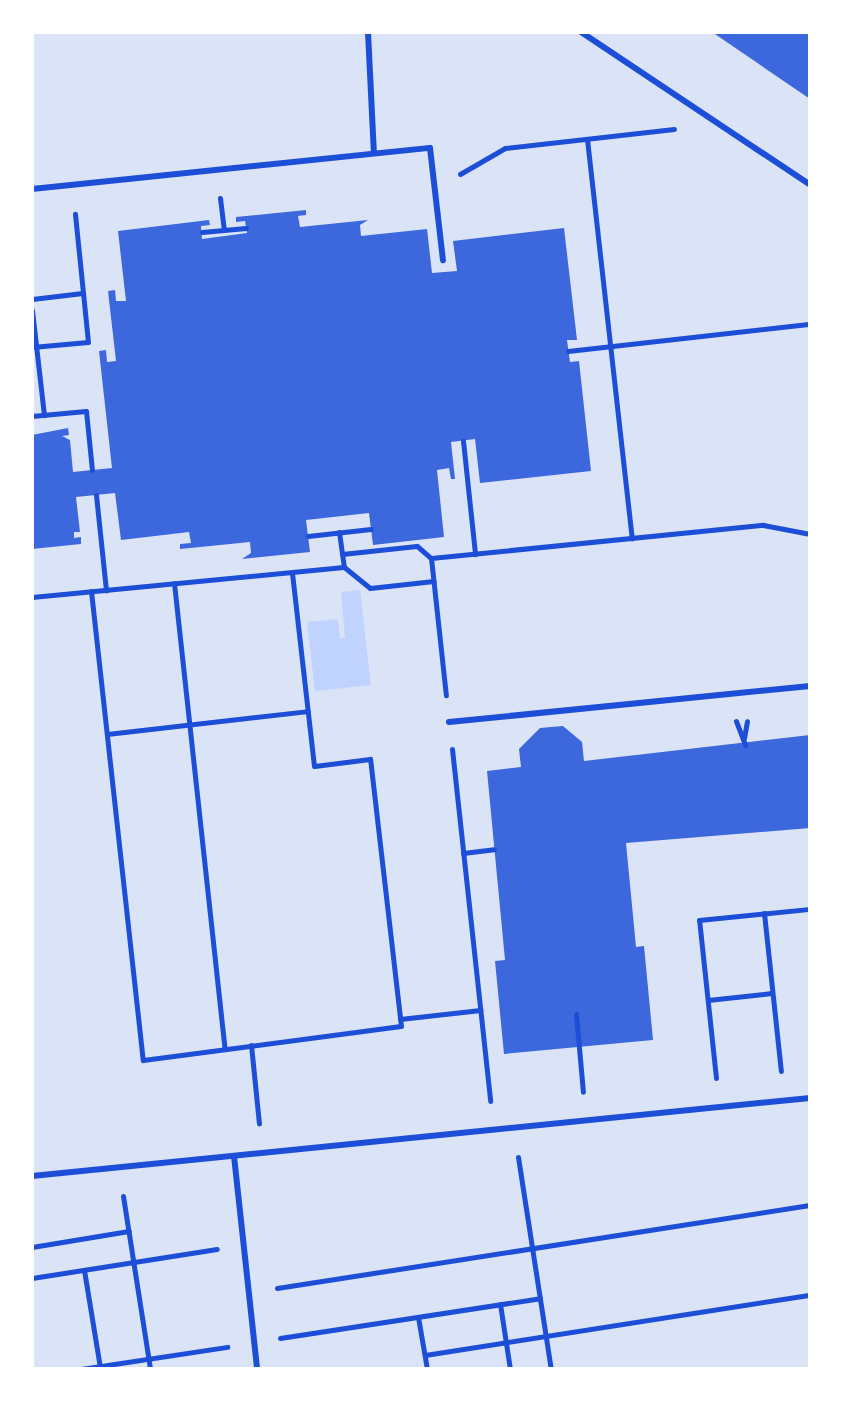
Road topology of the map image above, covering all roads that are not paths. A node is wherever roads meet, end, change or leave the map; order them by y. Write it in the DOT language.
graph roads {
  1 [pos="368,32"];
  2 [pos="581,32"];
  3 [pos="374,153"];
  4 [pos="810,185"];
  5 [pos="32,189"];
  6 [pos="443,260"];
  7 [pos="810,686"];
  8 [pos="449,722"];
  9 [pos="810,1098"];
  10 [pos="234,1156"];
  11 [pos="32,1176"];
  12 [pos="257,1369"];
  1 -- 3 [label="lane"];
  2 -- 4 [label="lane"];
  3 -- 5 [label="lane"];
  3 -- 6 [label="lane"];
  7 -- 8 [label="lane"];
  9 -- 10 [label="lane"];
  10 -- 11 [label="lane"];
  10 -- 12 [label="lane"];
}
